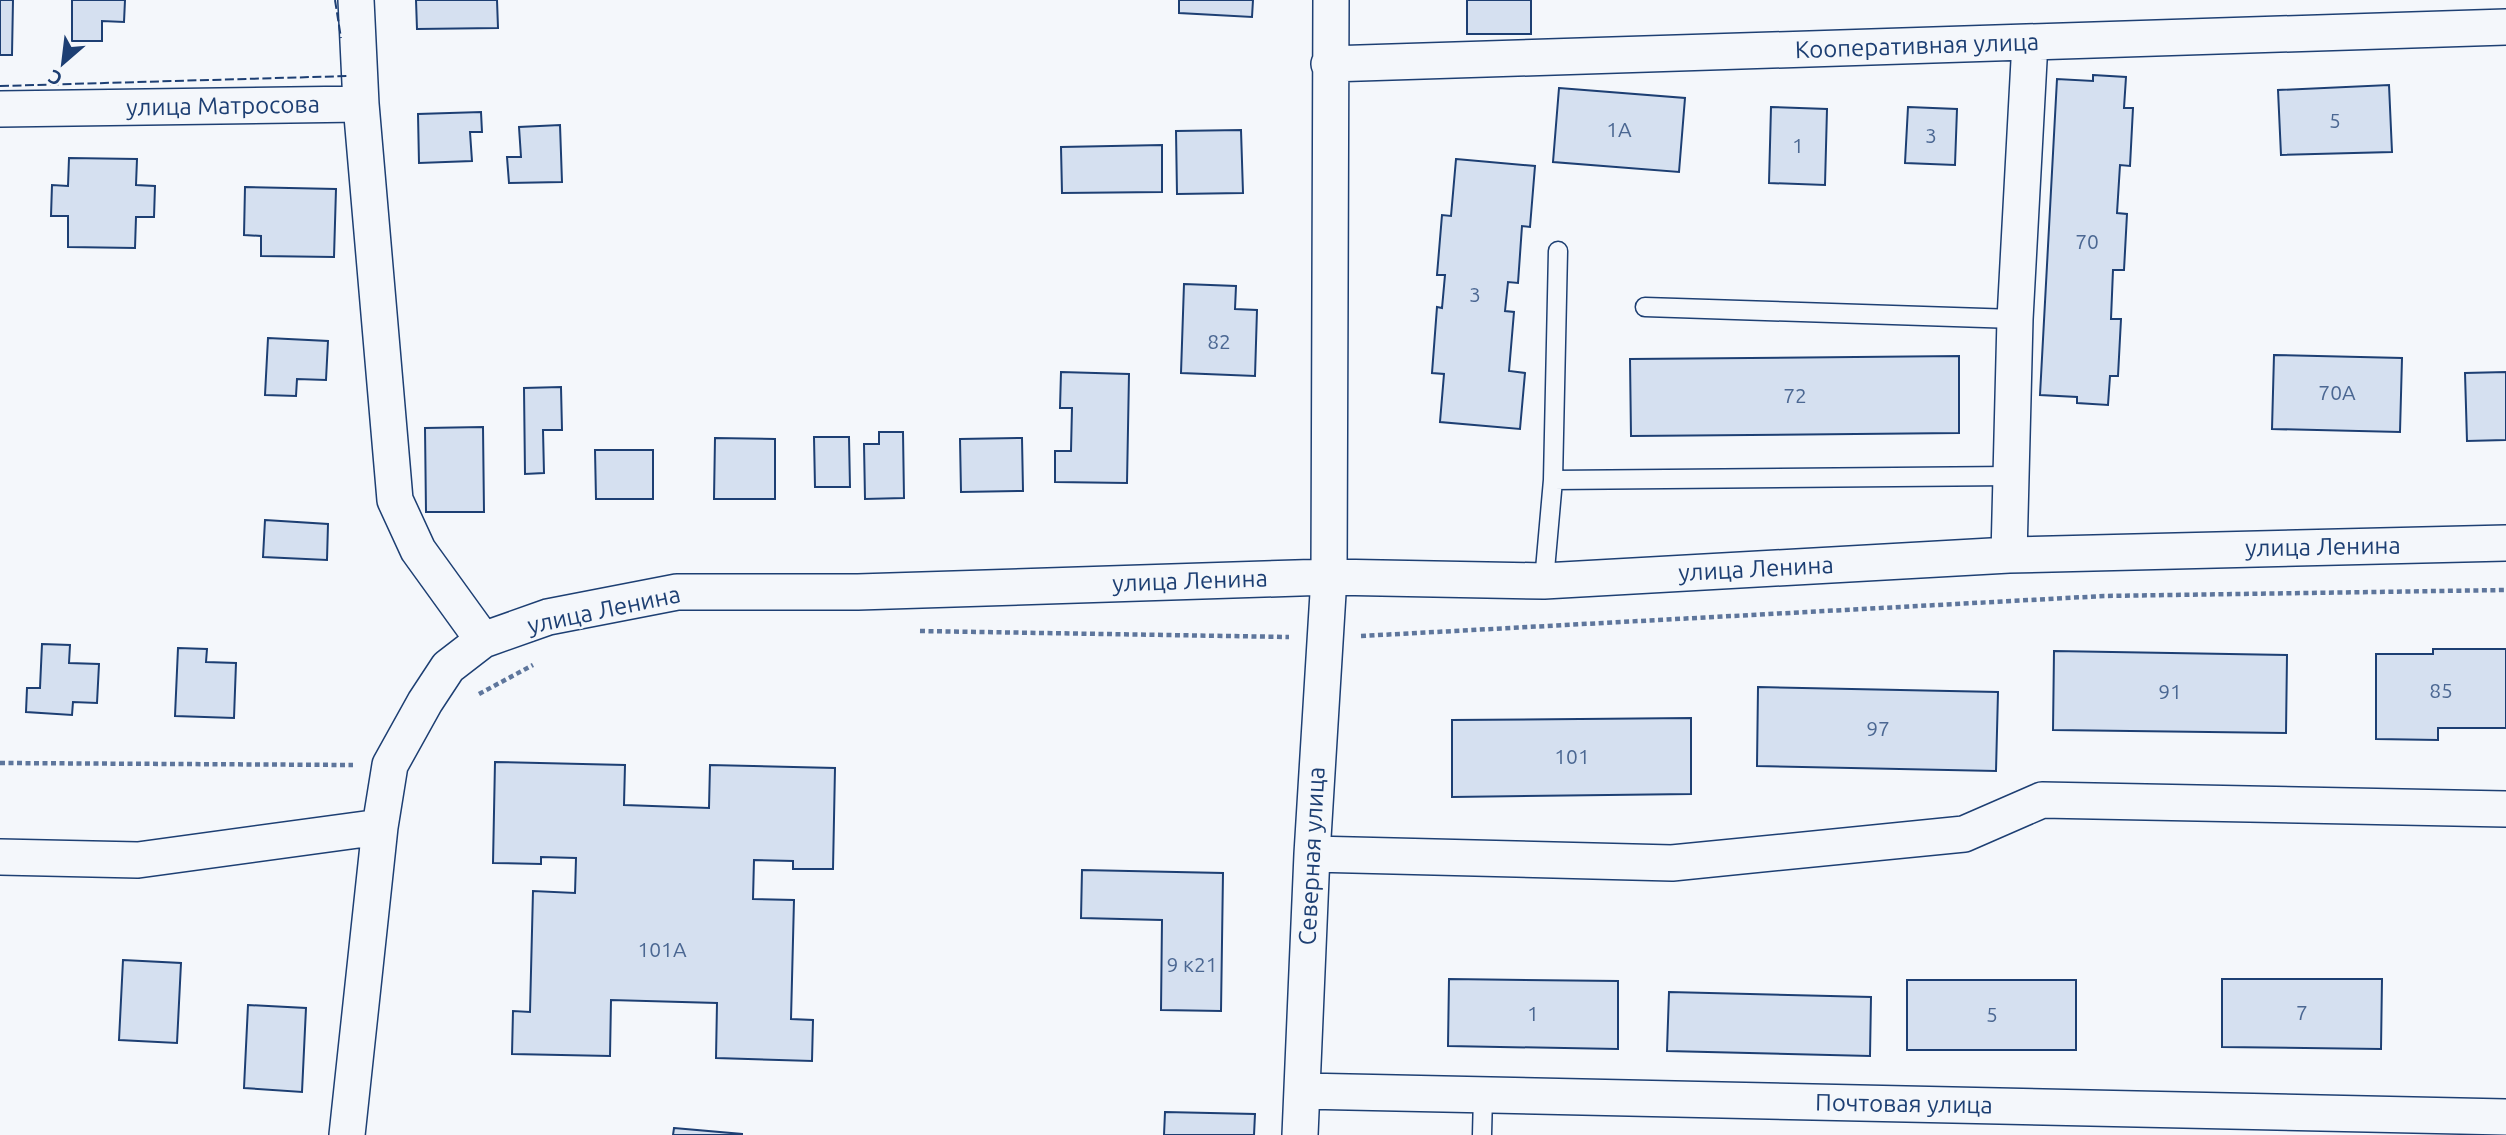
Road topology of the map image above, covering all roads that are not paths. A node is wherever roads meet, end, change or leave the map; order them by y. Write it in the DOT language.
graph roads {
  1 [pos="356,0"];
  2 [pos="1331,0"];
  3 [pos="2506,27"];
  4 [pos="2030,42"];
  5 [pos="1329,64"];
  6 [pos="361,104"];
  7 [pos="0,109"];
  8 [pos="1558,251"];
  9 [pos="1645,307"];
  10 [pos="2015,319"];
  11 [pos="2012,476"];
  12 [pos="1553,480"];
  13 [pos="2506,543"];
  14 [pos="2009,555"];
  15 [pos="1329,577"];
  16 [pos="1544,581"];
  17 [pos="482,640"];
  18 [pos="2506,809"];
  19 [pos="380,827"];
  20 [pos="1312,854"];
  21 [pos="0,857"];
  22 [pos="1302,1091"];
  23 [pos="1483,1095"];
  24 [pos="2506,1116"];
  25 [pos="347,1135"];
  26 [pos="1300,1135"];
  27 [pos="1482,1135"];
  1 -- 6 [label="street"];
  2 -- 5 [label="street, Северная улица"];
  3 -- 4 [label="street, Кооперативная улица"];
  4 -- 5 [label="street, Кооперативная улица"];
  4 -- 10 [label="street"];
  5 -- 15 [label="street, Северная улица"];
  6 -- 7 [label="street, улица Матросова"];
  6 -- 17 [label="street"];
  8 -- 12 [label="lane"];
  9 -- 10 [label="lane"];
  10 -- 11 [label="street"];
  11 -- 12 [label="lane"];
  11 -- 14 [label="street"];
  12 -- 16 [label="lane"];
  13 -- 14 [label="street, улица Ленина"];
  14 -- 16 [label="street, улица Ленина"];
  15 -- 16 [label="street, улица Ленина"];
  15 -- 17 [label="street, улица Ленина"];
  15 -- 20 [label="street, Северная улица"];
  17 -- 19 [label="street, улица Ленина"];
  18 -- 20 [label="street"];
  19 -- 21 [label="street"];
  19 -- 25 [label="street, улица Ленина"];
  20 -- 22 [label="street, Северная улица"];
  22 -- 23 [label="street, Почтовая улица"];
  22 -- 26 [label="street, Северная улица"];
  23 -- 24 [label="street, Почтовая улица"];
  23 -- 27 [label="lane"];
}
